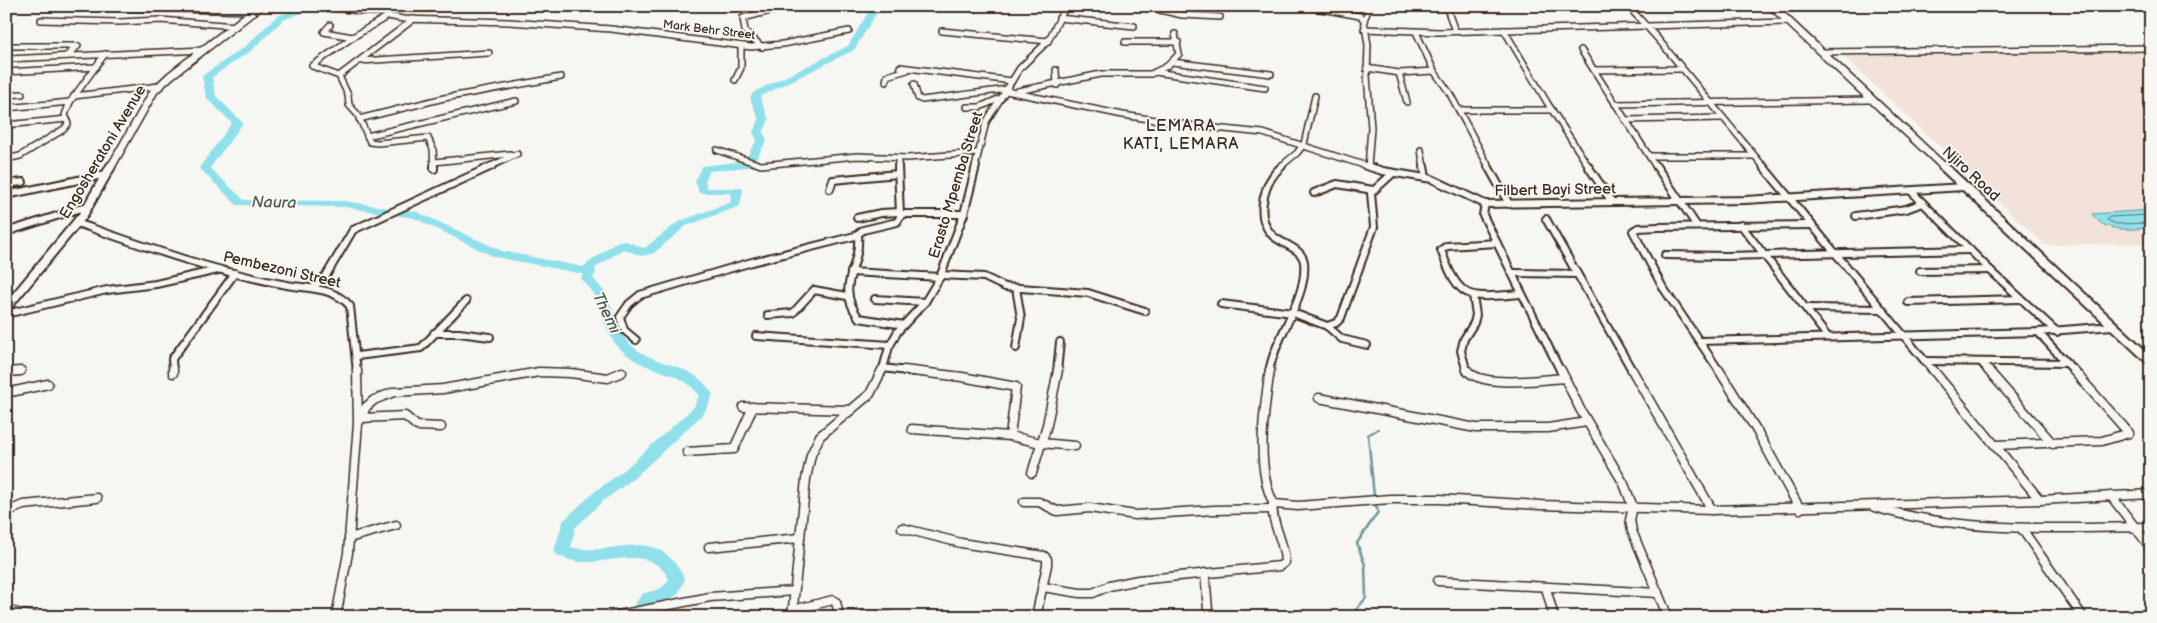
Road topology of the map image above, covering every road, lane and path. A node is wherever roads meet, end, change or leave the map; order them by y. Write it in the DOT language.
graph roads {
  1 [pos="54,6"];
  2 [pos="323,6"];
  3 [pos="409,6"];
  4 [pos="790,6"];
  5 [pos="1066,6"];
  6 [pos="1161,6"];
  7 [pos="1305,6"];
  8 [pos="1370,6"];
  9 [pos="1446,6"];
  10 [pos="1628,6"];
  11 [pos="1772,6"];
  12 [pos="258,9"];
  13 [pos="387,15"];
  14 [pos="1220,17"];
  15 [pos="1059,18"];
  16 [pos="414,19"];
  17 [pos="41,20"];
  18 [pos="1364,20"];
  19 [pos="1788,22"];
  20 [pos="330,25"];
  21 [pos="236,26"];
  22 [pos="1134,26"];
  23 [pos="1648,28"];
  24 [pos="1364,29"];
  25 [pos="1504,30"];
  26 [pos="848,31"];
  27 [pos="942,31"];
  28 [pos="1455,31"];
  29 [pos="1416,32"];
  30 [pos="1175,34"];
  31 [pos="353,37"];
  32 [pos="1048,41"];
  33 [pos="1125,42"];
  34 [pos="1178,42"];
  35 [pos="6,46"];
  36 [pos="740,46"];
  37 [pos="762,46"];
  38 [pos="2151,48"];
  39 [pos="205,50"];
  40 [pos="1581,50"];
  41 [pos="1821,52"];
  42 [pos="489,53"];
  43 [pos="105,54"];
  44 [pos="66,56"];
  45 [pos="6,59"];
  46 [pos="360,61"];
  47 [pos="1172,62"];
  48 [pos="96,67"];
  49 [pos="900,67"];
  50 [pos="1367,68"];
  51 [pos="910,69"];
  52 [pos="1682,69"];
  53 [pos="1056,70"];
  54 [pos="1594,70"];
  55 [pos="1434,71"];
  56 [pos="6,72"];
  57 [pos="1155,72"];
  58 [pos="1399,73"];
  59 [pos="1271,74"];
  60 [pos="339,76"];
  61 [pos="561,77"];
  62 [pos="735,80"];
  63 [pos="1012,81"];
  64 [pos="886,82"];
  65 [pos="914,84"];
  66 [pos="1057,85"];
  67 [pos="159,86"];
  68 [pos="1265,88"];
  69 [pos="1008,91"];
  70 [pos="22,94"];
  71 [pos="6,95"];
  72 [pos="74,96"];
  73 [pos="1315,96"];
  74 [pos="999,99"];
  75 [pos="516,100"];
  76 [pos="1871,100"];
  77 [pos="70,102"];
  78 [pos="1407,102"];
  79 [pos="1710,102"];
  80 [pos="1615,104"];
  81 [pos="967,107"];
  82 [pos="6,108"];
  83 [pos="1459,110"];
  84 [pos="1552,110"];
  85 [pos="1722,118"];
  86 [pos="66,119"];
  87 [pos="359,119"];
  88 [pos="1625,120"];
  89 [pos="6,125"];
  90 [pos="367,136"];
  91 [pos="1303,146"];
  92 [pos="717,150"];
  93 [pos="1422,150"];
  94 [pos="978,153"];
  95 [pos="1650,156"];
  96 [pos="1754,156"];
  97 [pos="898,158"];
  98 [pos="6,159"];
  99 [pos="434,165"];
  100 [pos="1368,167"];
  101 [pos="107,174"];
  102 [pos="898,174"];
  103 [pos="1392,174"];
  104 [pos="1426,178"];
  105 [pos="22,182"];
  106 [pos="6,184"];
  107 [pos="1964,186"];
  108 [pos="830,189"];
  109 [pos="1373,190"];
  110 [pos="1910,191"];
  111 [pos="1314,193"];
  112 [pos="6,195"];
  113 [pos="1790,198"];
  114 [pos="1612,202"];
  115 [pos="1680,202"];
  116 [pos="1923,203"];
  117 [pos="1485,204"];
  118 [pos="1509,204"];
  119 [pos="88,206"];
  120 [pos="900,213"];
  121 [pos="964,214"];
  122 [pos="1856,216"];
  123 [pos="857,218"];
  124 [pos="1546,219"];
  125 [pos="78,223"];
  126 [pos="1741,225"];
  127 [pos="1811,225"];
  128 [pos="1697,226"];
  129 [pos="6,232"];
  130 [pos="858,235"];
  131 [pos="1497,243"];
  132 [pos="1970,250"];
  133 [pos="1835,253"];
  134 [pos="1765,254"];
  135 [pos="1665,255"];
  136 [pos="219,269"];
  137 [pos="1990,270"];
  138 [pos="1920,271"];
  139 [pos="851,272"];
  140 [pos="235,273"];
  141 [pos="1512,274"];
  142 [pos="1577,274"];
  143 [pos="941,276"];
  144 [pos="314,288"];
  145 [pos="1016,288"];
  146 [pos="1521,294"];
  147 [pos="1473,295"];
  148 [pos="847,296"];
  149 [pos="2020,298"];
  150 [pos="875,299"];
  151 [pos="466,301"];
  152 [pos="9,302"];
  153 [pos="925,302"];
  154 [pos="1908,302"];
  155 [pos="1221,304"];
  156 [pos="6,308"];
  157 [pos="1807,308"];
  158 [pos="1882,309"];
  159 [pos="1145,311"];
  160 [pos="1293,313"];
  161 [pos="6,314"];
  162 [pos="768,315"];
  163 [pos="904,325"];
  164 [pos="1327,326"];
  165 [pos="2113,326"];
  166 [pos="2038,332"];
  167 [pos="2057,332"];
  168 [pos="434,333"];
  169 [pos="1904,335"];
  170 [pos="756,336"];
  171 [pos="1827,336"];
  172 [pos="490,337"];
  173 [pos="636,340"];
  174 [pos="1701,340"];
  175 [pos="1060,342"];
  176 [pos="890,345"];
  177 [pos="1367,345"];
  178 [pos="1016,348"];
  179 [pos="357,356"];
  180 [pos="1925,361"];
  181 [pos="2151,361"];
  182 [pos="1982,362"];
  183 [pos="2066,363"];
  184 [pos="883,368"];
  185 [pos="21,371"];
  186 [pos="6,372"];
  187 [pos="622,372"];
  188 [pos="172,373"];
  189 [pos="1565,378"];
  190 [pos="48,384"];
  191 [pos="6,393"];
  192 [pos="1319,398"];
  193 [pos="743,407"];
  194 [pos="753,407"];
  195 [pos="851,410"];
  196 [pos="360,420"];
  197 [pos="1587,422"];
  198 [pos="441,427"];
  199 [pos="912,429"];
  200 [pos="1010,436"];
  201 [pos="1041,442"];
  202 [pos="2053,444"];
  203 [pos="1996,445"];
  204 [pos="1075,446"];
  205 [pos="687,452"];
  206 [pos="1032,473"];
  207 [pos="2151,494"];
  208 [pos="2111,496"];
  209 [pos="97,498"];
  210 [pos="2040,500"];
  211 [pos="1024,502"];
  212 [pos="1866,505"];
  213 [pos="1272,506"];
  214 [pos="1633,507"];
  215 [pos="1800,508"];
  216 [pos="1712,510"];
  217 [pos="6,512"];
  218 [pos="396,525"];
  219 [pos="2134,527"];
  220 [pos="2151,527"];
  221 [pos="902,528"];
  222 [pos="2022,529"];
  223 [pos="349,538"];
  224 [pos="800,538"];
  225 [pos="709,547"];
  226 [pos="2151,548"];
  227 [pos="1205,573"];
  228 [pos="1438,581"];
  229 [pos="1043,587"];
  230 [pos="1546,588"];
  231 [pos="794,591"];
  232 [pos="1658,593"];
  233 [pos="6,610"];
  234 [pos="792,614"];
  235 [pos="35,617"];
  236 [pos="336,617"];
  237 [pos="609,617"];
  238 [pos="890,617"];
  239 [pos="1036,617"];
  240 [pos="1206,617"];
  241 [pos="1554,617"];
  242 [pos="1668,617"];
  243 [pos="2083,617"];
  1 -- 12 [label="street"];
  2 -- 13 [label="street, Mark Behr Street"];
  3 -- 13 [label="street"];
  4 -- 37 [label="street"];
  5 -- 15 [label="street, Erasto Mpemba Street"];
  6 -- 14 [label="street"];
  7 -- 18 [label="street"];
  8 -- 18 [label="street"];
  9 -- 28 [label="street"];
  10 -- 23 [label="street"];
  11 -- 19 [label="street, Njiro Road"];
  12 -- 21 [label="street, Engosheratoni Avenue"];
  13 -- 16 [label="street, Mark Behr Street"];
  13 -- 31 [label="street"];
  15 -- 22 [label="street"];
  15 -- 32 [label="street, Erasto Mpemba Street"];
  16 -- 36 [label="street, Mark Behr Street"];
  16 -- 46 [label="street"];
  17 -- 21 [label="street"];
  18 -- 24 [label="street"];
  19 -- 23 [label="street"];
  19 -- 41 [label="street, Njiro Road"];
  20 -- 31 [label="street"];
  21 -- 39 [label="street, Engosheratoni Avenue"];
  23 -- 25 [label="street"];
  23 -- 52 [label="street"];
  24 -- 29 [label="street"];
  24 -- 50 [label="street"];
  25 -- 28 [label="street"];
  25 -- 84 [label="street"];
  26 -- 37 [label="street, Mark Behr Street"];
  27 -- 32 [label="street"];
  28 -- 29 [label="street"];
  29 -- 55 [label="street"];
  30 -- 34 [label="street"];
  31 -- 60 [label="street"];
  32 -- 63 [label="street, Erasto Mpemba Street"];
  33 -- 34 [label="street"];
  34 -- 47 [label="street"];
  35 -- 44 [label="street"];
  36 -- 37 [label="street, Mark Behr Street"];
  36 -- 62 [label="street"];
  38 -- 41 [label="street"];
  39 -- 43 [label="street"];
  39 -- 67 [label="street, Engosheratoni Avenue"];
  40 -- 54 [label="street"];
  41 -- 76 [label="street, Njiro Road"];
  42 -- 46 [label="street"];
  43 -- 44 [label="street"];
  43 -- 48 [label="street"];
  44 -- 45 [label="street"];
  46 -- 60 [label="street"];
  47 -- 57 [label="street"];
  47 -- 59 [label="street"];
  48 -- 56 [label="street"];
  48 -- 72 [label="street"];
  49 -- 51 [label="street"];
  50 -- 58 [label="street"];
  50 -- 100 [label="street"];
  51 -- 63 [label="street"];
  51 -- 64 [label="street"];
  52 -- 54 [label="street"];
  52 -- 79 [label="street"];
  53 -- 66 [label="street"];
  54 -- 80 [label="street"];
  55 -- 58 [label="street"];
  55 -- 83 [label="street"];
  57 -- 66 [label="street"];
  57 -- 68 [label="street"];
  58 -- 78 [label="street"];
  60 -- 87 [label="street"];
  61 -- 87 [label="street"];
  63 -- 69 [label="street, Erasto Mpemba Street"];
  65 -- 69 [label="street"];
  66 -- 69 [label="street"];
  67 -- 72 [label="street"];
  67 -- 101 [label="street, Engosheratoni Avenue"];
  69 -- 74 [label="street, Erasto Mpemba Street"];
  69 -- 91 [label="street"];
  70 -- 71 [label="street"];
  72 -- 77 [label="street"];
  73 -- 91 [label="street"];
  74 -- 81 [label="street"];
  74 -- 94 [label="street, Erasto Mpemba Street"];
  75 -- 90 [label="street"];
  76 -- 79 [label="street"];
  76 -- 107 [label="street, Njiro Road"];
  77 -- 82 [label="street"];
  77 -- 86 [label="street"];
  79 -- 80 [label="street"];
  79 -- 85 [label="street"];
  80 -- 88 [label="street"];
  83 -- 84 [label="street"];
  83 -- 118 [label="street"];
  84 -- 114 [label="street"];
  85 -- 88 [label="street"];
  85 -- 96 [label="street"];
  86 -- 89 [label="street"];
  86 -- 98 [label="street"];
  87 -- 90 [label="street"];
  88 -- 95 [label="street"];
  90 -- 99 [label="street"];
  91 -- 100 [label="street"];
  91 -- 160 [label="street"];
  92 -- 97 [label="street"];
  93 -- 104 [label="street"];
  94 -- 97 [label="street"];
  94 -- 121 [label="street, Erasto Mpemba Street"];
  95 -- 96 [label="street"];
  95 -- 115 [label="street"];
  96 -- 113 [label="street"];
  97 -- 102 [label="street"];
  99 -- 144 [label="street"];
  100 -- 103 [label="street"];
  101 -- 112 [label="street"];
  101 -- 119 [label="street, Engosheratoni Avenue"];
  102 -- 108 [label="street"];
  102 -- 120 [label="street"];
  103 -- 104 [label="street"];
  103 -- 109 [label="street"];
  104 -- 117 [label="street"];
  105 -- 106 [label="street"];
  107 -- 110 [label="street, Filbert Bayi Street"];
  107 -- 165 [label="street, Njiro Road"];
  109 -- 111 [label="street"];
  109 -- 164 [label="street"];
  110 -- 113 [label="street, Filbert Bayi Street"];
  110 -- 116 [label="street"];
  113 -- 115 [label="street, Filbert Bayi Street"];
  113 -- 127 [label="street"];
  114 -- 115 [label="street, Filbert Bayi Street"];
  114 -- 118 [label="street, Filbert Bayi Street"];
  115 -- 128 [label="street"];
  116 -- 122 [label="street"];
  116 -- 132 [label="street"];
  117 -- 118 [label="street, Filbert Bayi Street"];
  117 -- 131 [label="street, Filbert Bayi Street"];
  119 -- 125 [label="street, Engosheratoni Avenue"];
  119 -- 129 [label="street"];
  120 -- 121 [label="street"];
  120 -- 123 [label="street"];
  120 -- 130 [label="street"];
  121 -- 143 [label="street, Erasto Mpemba Street"];
  124 -- 142 [label="street"];
  125 -- 136 [label="street, Pembezoni Street"];
  125 -- 152 [label="street, Engosheratoni Avenue"];
  126 -- 127 [label="street"];
  126 -- 128 [label="street"];
  126 -- 134 [label="street"];
  127 -- 133 [label="street"];
  128 -- 174 [label="street"];
  130 -- 139 [label="street"];
  130 -- 173 [label="street"];
  131 -- 141 [label="street, Filbert Bayi Street"];
  131 -- 147 [label="street"];
  132 -- 133 [label="street"];
  132 -- 137 [label="street"];
  133 -- 134 [label="street"];
  133 -- 158 [label="street"];
  134 -- 135 [label="street"];
  134 -- 157 [label="street"];
  136 -- 140 [label="street, Pembezoni Street"];
  136 -- 161 [label="street"];
  137 -- 138 [label="street"];
  137 -- 149 [label="street"];
  139 -- 143 [label="street"];
  139 -- 148 [label="street"];
  140 -- 144 [label="street, Pembezoni Street"];
  140 -- 188 [label="street"];
  141 -- 142 [label="street"];
  141 -- 146 [label="street, Filbert Bayi Street"];
  142 -- 216 [label="street"];
  143 -- 145 [label="street"];
  143 -- 153 [label="street, Erasto Mpemba Street"];
  144 -- 179 [label="street, Pembezoni Street"];
  145 -- 159 [label="street"];
  145 -- 178 [label="street"];
  146 -- 147 [label="street"];
  146 -- 189 [label="street, Filbert Bayi Street"];
  147 -- 189 [label="street"];
  148 -- 162 [label="street"];
  148 -- 163 [label="street"];
  149 -- 154 [label="street"];
  149 -- 167 [label="street"];
  150 -- 153 [label="street"];
  151 -- 168 [label="street"];
  152 -- 156 [label="street, Engosheratoni Avenue"];
  153 -- 163 [label="street, Erasto Mpemba Street"];
  155 -- 160 [label="street"];
  157 -- 158 [label="street"];
  157 -- 171 [label="street"];
  158 -- 169 [label="street"];
  160 -- 164 [label="street"];
  160 -- 213 [label="street"];
  163 -- 176 [label="street, Erasto Mpemba Street"];
  164 -- 177 [label="street"];
  165 -- 167 [label="street"];
  165 -- 181 [label="street, Njiro Road"];
  166 -- 167 [label="street"];
  166 -- 169 [label="street"];
  166 -- 183 [label="street"];
  168 -- 172 [label="street"];
  168 -- 179 [label="street"];
  169 -- 171 [label="street"];
  169 -- 180 [label="street"];
  170 -- 176 [label="street"];
  171 -- 174 [label="street"];
  174 -- 215 [label="street"];
  175 -- 201 [label="street"];
  176 -- 184 [label="street, Erasto Mpemba Street"];
  179 -- 196 [label="street, Pembezoni Street"];
  180 -- 182 [label="street"];
  180 -- 203 [label="street"];
  182 -- 183 [label="street"];
  182 -- 202 [label="street"];
  183 -- 202 [label="street"];
  184 -- 195 [label="street, Erasto Mpemba Street"];
  184 -- 200 [label="street"];
  185 -- 186 [label="street"];
  187 -- 196 [label="street"];
  189 -- 197 [label="street, Filbert Bayi Street"];
  190 -- 191 [label="street"];
  192 -- 197 [label="street"];
  193 -- 194 [label="street"];
  194 -- 195 [label="street"];
  194 -- 205 [label="street"];
  195 -- 224 [label="street, Erasto Mpemba Street"];
  196 -- 198 [label="street"];
  196 -- 223 [label="street, Pembezoni Street"];
  197 -- 214 [label="street, Filbert Bayi Street"];
  199 -- 200 [label="street"];
  200 -- 201 [label="street"];
  201 -- 204 [label="street"];
  201 -- 206 [label="street"];
  202 -- 203 [label="street"];
  203 -- 210 [label="street"];
  207 -- 208 [label="street"];
  208 -- 210 [label="street"];
  208 -- 219 [label="street"];
  209 -- 217 [label="street"];
  210 -- 212 [label="street"];
  211 -- 213 [label="street"];
  212 -- 215 [label="street"];
  212 -- 222 [label="street"];
  213 -- 214 [label="street"];
  213 -- 227 [label="street"];
  214 -- 216 [label="street"];
  214 -- 232 [label="street, Filbert Bayi Street"];
  215 -- 216 [label="street"];
  218 -- 223 [label="street"];
  219 -- 220 [label="street"];
  219 -- 222 [label="street"];
  219 -- 226 [label="street"];
  221 -- 229 [label="street"];
  222 -- 243 [label="street"];
  223 -- 236 [label="street, Pembezoni Street"];
  224 -- 225 [label="street"];
  224 -- 231 [label="street, Erasto Mpemba Street"];
  227 -- 229 [label="street"];
  227 -- 240 [label="street"];
  228 -- 230 [label="street"];
  229 -- 239 [label="street"];
  230 -- 232 [label="street"];
  230 -- 241 [label="street"];
  231 -- 234 [label="street, Erasto Mpemba Street"];
  231 -- 237 [label="street"];
  232 -- 242 [label="street, Filbert Bayi Street"];
  233 -- 235 [label="street"];
  234 -- 238 [label="street"];
}
